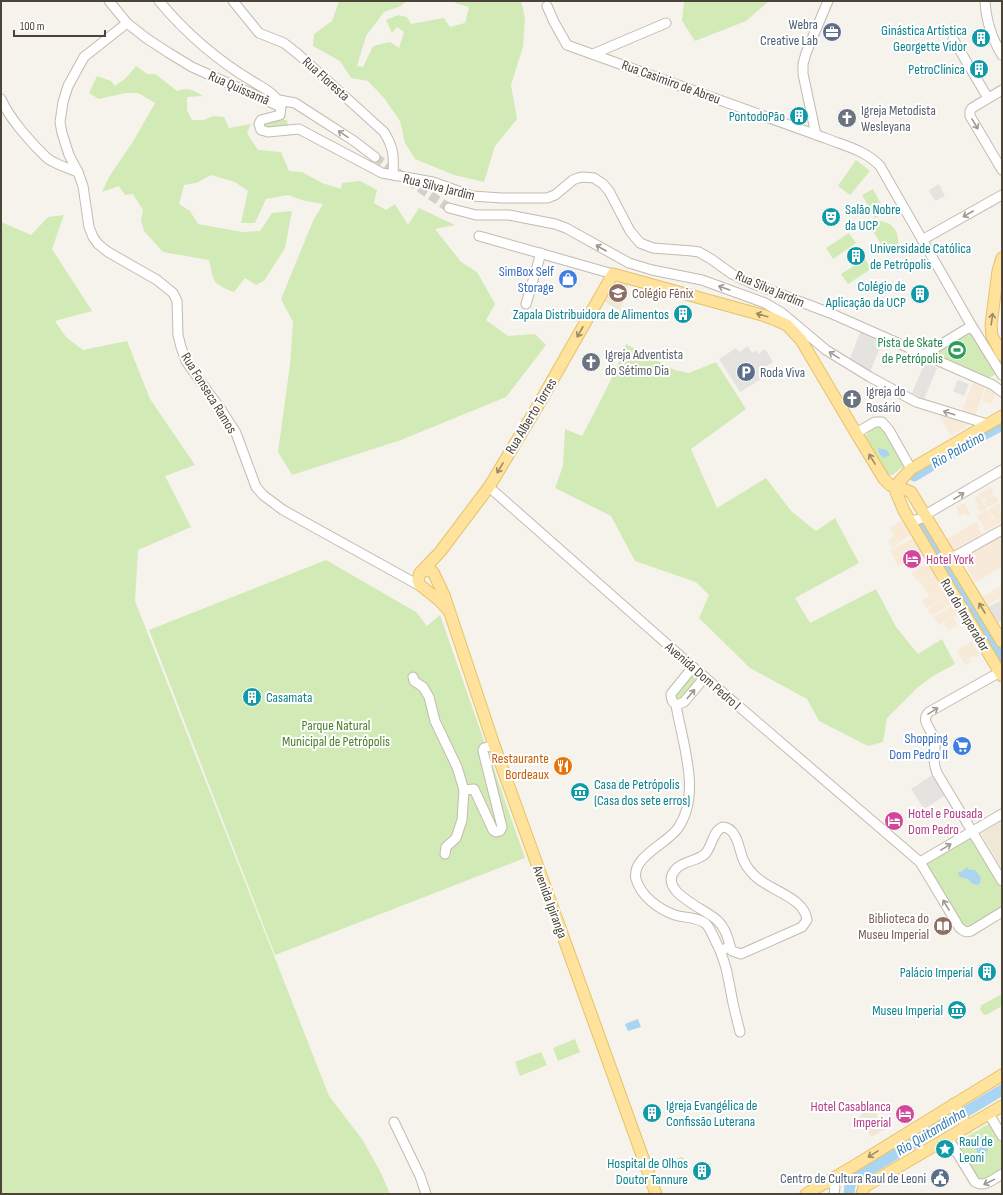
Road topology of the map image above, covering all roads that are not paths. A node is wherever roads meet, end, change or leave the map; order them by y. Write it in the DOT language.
graph roads {
  1 [pos="109,1"];
  2 [pos="159,1"];
  3 [pos="233,1"];
  4 [pos="828,1"];
  5 [pos="985,1"];
  6 [pos="547,6"];
  7 [pos="127,23"];
  8 [pos="666,23"];
  9 [pos="953,39"];
  10 [pos="593,54"];
  11 [pos="1002,55"];
  12 [pos="1002,90"];
  13 [pos="988,98"];
  14 [pos="1,100"];
  15 [pos="280,103"];
  16 [pos="816,135"];
  17 [pos="375,156"];
  18 [pos="1002,170"];
  19 [pos="78,172"];
  20 [pos="393,175"];
  21 [pos="1002,195"];
  22 [pos="449,208"];
  23 [pos="478,236"];
  24 [pos="922,240"];
  25 [pos="541,253"];
  26 [pos="1002,258"];
  27 [pos="613,274"];
  28 [pos="526,304"];
  29 [pos="970,327"];
  30 [pos="924,355"];
  31 [pos="1002,355"];
  32 [pos="1002,376"];
  33 [pos="999,389"];
  34 [pos="1002,416"];
  35 [pos="987,424"];
  36 [pos="856,433"];
  37 [pos="910,468"];
  38 [pos="1002,470"];
  39 [pos="489,487"];
  40 [pos="897,488"];
  41 [pos="927,518"];
  42 [pos="908,519"];
  43 [pos="915,530"];
  44 [pos="1002,530"];
  45 [pos="440,552"];
  46 [pos="952,558"];
  47 [pos="420,573"];
  48 [pos="400,576"];
  49 [pos="436,577"];
  50 [pos="422,587"];
  51 [pos="448,610"];
  52 [pos="1002,642"];
  53 [pos="693,667"];
  54 [pos="1001,674"];
  55 [pos="413,677"];
  56 [pos="705,677"];
  57 [pos="676,705"];
  58 [pos="494,745"];
  59 [pos="464,790"];
  60 [pos="1002,814"];
  61 [pos="972,832"];
  62 [pos="445,854"];
  63 [pos="920,862"];
  64 [pos="1002,881"];
  65 [pos="1002,912"];
  66 [pos="730,946"];
  67 [pos="721,951"];
  68 [pos="740,1032"];
  69 [pos="1002,1075"];
  70 [pos="954,1104"];
  71 [pos="1002,1106"];
  72 [pos="989,1114"];
  73 [pos="394,1122"];
  74 [pos="967,1126"];
  75 [pos="1002,1136"];
  76 [pos="948,1138"];
  77 [pos="1002,1174"];
  78 [pos="826,1182"];
  79 [pos="862,1193"];
  80 [pos="426,1194"];
  81 [pos="656,1194"];
  82 [pos="806,1194"];
  83 [pos="834,1194"];
  1 -- 7 [label="street, Rua Quissamã"];
  2 -- 15 [label="street"];
  3 -- 20 [label="street, Rua Floresta"];
  4 -- 16 [label="street"];
  5 -- 11 [label="street"];
  6 -- 10 [label="street, Rua Casimiro de Abreu"];
  7 -- 15 [label="street, Rua Quissamã"];
  7 -- 19 [label="street, Rua Fonseca Ramos"];
  8 -- 10 [label="street"];
  9 -- 13 [label="street"];
  10 -- 16 [label="street, Rua Casimiro de Abreu"];
  12 -- 13 [label="street"];
  13 -- 18 [label="street, one-way"];
  14 -- 19 [label="street"];
  17 -- 15 [label="street, one-way"];
  15 -- 20 [label="street, Rua Quissamã"];
  16 -- 24 [label="street, Rua Casimiro de Abreu"];
  19 -- 48 [label="street, Rua Fonseca Ramos"];
  20 -- 30 [label="street, Rua Silva Jardim"];
  21 -- 24 [label="street, one-way"];
  35 -- 22 [label="street, one-way"];
  23 -- 25 [label="street"];
  24 -- 29 [label="street, Rua Casimiro de Abreu"];
  25 -- 27 [label="street"];
  25 -- 28 [label="street"];
  31 -- 26 [label="main road, one-way"];
  36 -- 27 [label="main road, one-way"];
  27 -- 39 [label="main road, Rua Alberto Torres, one-way"];
  29 -- 30 [label="street"];
  29 -- 32 [label="street, Rua Casimiro de Abreu"];
  30 -- 33 [label="street, Rua Silva Jardim"];
  32 -- 33 [label="street"];
  34 -- 35 [label="main road"];
  35 -- 37 [label="main road"];
  36 -- 37 [label="street"];
  40 -- 36 [label="main road, one-way"];
  37 -- 40 [label="main road"];
  41 -- 38 [label="street, one-way"];
  39 -- 45 [label="main road, Rua Alberto Torres"];
  39 -- 53 [label="street, Avenida Dom Pedro I"];
  40 -- 41 [label="main road, Rua do Imperador"];
  40 -- 42 [label="main road, Rua do Imperador"];
  41 -- 42 [label="street"];
  41 -- 43 [label="main road"];
  41 -- 46 [label="main road, Rua do Imperador"];
  42 -- 43 [label="main road, Rua do Imperador"];
  43 -- 54 [label="main road, Rua do Imperador"];
  44 -- 46 [label="street"];
  45 -- 47 [label="main road, Rua Alberto Torres"];
  45 -- 49 [label="main road, Rua Alberto Torres"];
  52 -- 46 [label="main road, Rua do Imperador, one-way"];
  47 -- 48 [label="street"];
  47 -- 49 [label="main road"];
  47 -- 50 [label="main road"];
  48 -- 50 [label="street, Rua Fonseca Ramos"];
  49 -- 50 [label="main road"];
  49 -- 51 [label="main road, Avenida Ipiranga"];
  50 -- 51 [label="main road, Avenida Ipiranga"];
  51 -- 58 [label="main road, Avenida Ipiranga"];
  53 -- 56 [label="street, Avenida Dom Pedro I"];
  53 -- 57 [label="street"];
  61 -- 54 [label="street, one-way"];
  55 -- 59 [label="street"];
  57 -- 56 [label="street, one-way"];
  56 -- 63 [label="street, Avenida Dom Pedro I"];
  57 -- 67 [label="street"];
  58 -- 59 [label="street"];
  58 -- 81 [label="main road, Avenida Ipiranga"];
  59 -- 62 [label="street"];
  60 -- 61 [label="street"];
  63 -- 61 [label="street, one-way"];
  61 -- 64 [label="street"];
  65 -- 63 [label="street, Avenida Dom Pedro I, one-way"];
  66 -- 66 [label="street"];
  66 -- 67 [label="street"];
  67 -- 68 [label="street"];
  69 -- 70 [label="main road"];
  70 -- 74 [label="main road"];
  70 -- 78 [label="main road, one-way"];
  71 -- 72 [label="main road"];
  72 -- 74 [label="main road"];
  72 -- 75 [label="street"];
  73 -- 80 [label="street"];
  74 -- 76 [label="main road"];
  77 -- 76 [label="street, one-way"];
  76 -- 79 [label="main road"];
  78 -- 82 [label="main road"];
  78 -- 83 [label="street"];
}
